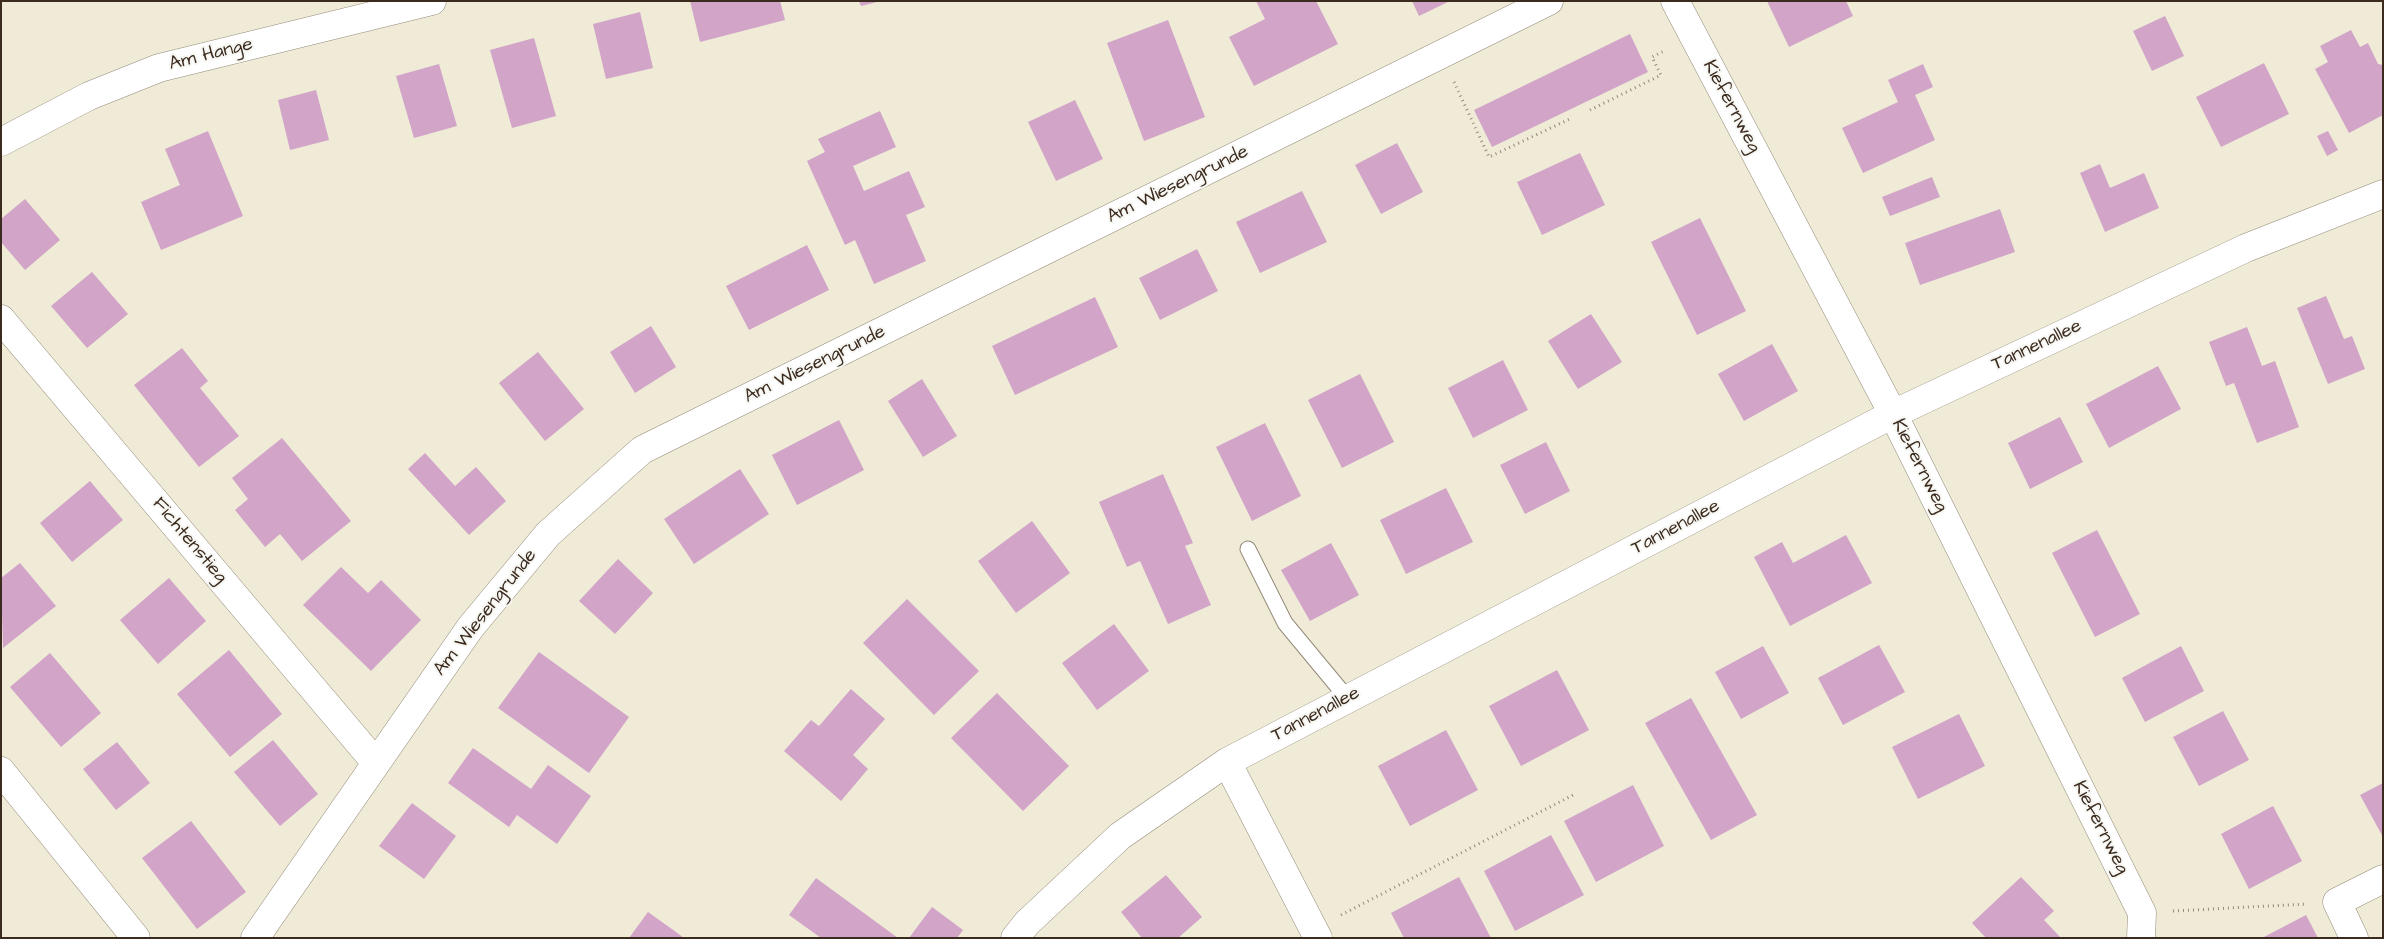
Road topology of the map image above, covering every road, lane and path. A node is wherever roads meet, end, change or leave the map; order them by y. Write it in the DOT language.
graph roads {
  1 [pos="432,1"];
  2 [pos="1549,1"];
  3 [pos="1676,1"];
  4 [pos="1694,37"];
  5 [pos="1441,55"];
  6 [pos="1590,110"];
  7 [pos="1572,118"];
  8 [pos="1,142"];
  9 [pos="2383,194"];
  10 [pos="1,319"];
  11 [pos="1893,414"];
  12 [pos="1248,550"];
  13 [pos="1348,699"];
  14 [pos="1227,762"];
  15 [pos="376,763"];
  16 [pos="4,782"];
  17 [pos="1575,794"];
  18 [pos="2383,880"];
  19 [pos="2337,902"];
  20 [pos="2142,925"];
  21 [pos="1316,934"];
  22 [pos="136,938"];
  23 [pos="255,938"];
  24 [pos="1015,938"];
  25 [pos="2354,938"];
  1 -- 8 [label="street, Am Hange"];
  2 -- 5 [label="street, Am Wiesengrunde"];
  3 -- 4 [label="street, Kiefernweg"];
  4 -- 6 [label="path"];
  4 -- 11 [label="street, Kiefernweg"];
  5 -- 7 [label="path"];
  5 -- 15 [label="street, Am Wiesengrunde"];
  9 -- 11 [label="street, Tannenallee"];
  10 -- 15 [label="street, Fichtenstieg"];
  11 -- 13 [label="street, Tannenallee"];
  11 -- 20 [label="street, Kiefernweg"];
  12 -- 13 [label="lane"];
  13 -- 14 [label="street, Tannenallee"];
  14 -- 21 [label="street"];
  14 -- 24 [label="street, Tannenallee"];
  15 -- 23 [label="street, Am Wiesengrunde"];
  16 -- 22 [label="street"];
  17 -- 21 [label="path"];
  18 -- 19 [label="street"];
  19 -- 20 [label="path"];
  19 -- 25 [label="street"];
}
